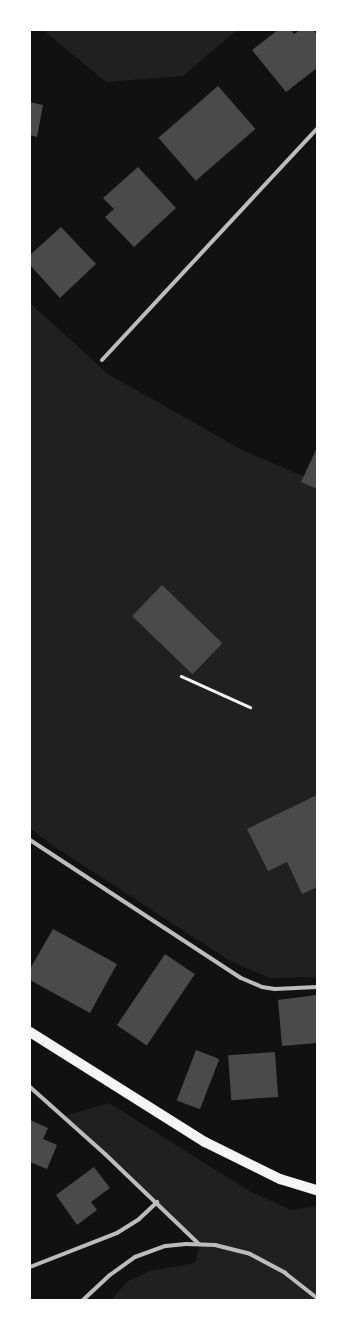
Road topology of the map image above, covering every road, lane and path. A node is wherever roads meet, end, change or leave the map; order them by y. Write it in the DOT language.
graph roads {
  1 [pos="317,129"];
  2 [pos="102,360"];
  3 [pos="181,676"];
  4 [pos="250,707"];
  5 [pos="30,840"];
  6 [pos="317,987"];
  7 [pos="30,1032"];
  8 [pos="30,1087"];
  9 [pos="317,1183"];
  10 [pos="298,1185"];
  11 [pos="317,1190"];
  12 [pos="157,1202"];
  13 [pos="200,1244"];
  14 [pos="30,1267"];
  15 [pos="317,1298"];
  16 [pos="83,1300"];
  1 -- 2 [label="street"];
  3 -- 4 [label="path"];
  5 -- 6 [label="street"];
  7 -- 10 [label="main road"];
  8 -- 12 [label="street"];
  9 -- 10 [label="main road"];
  10 -- 11 [label="main road"];
  12 -- 13 [label="street"];
  12 -- 14 [label="street"];
  13 -- 15 [label="street"];
  13 -- 16 [label="street"];
}
